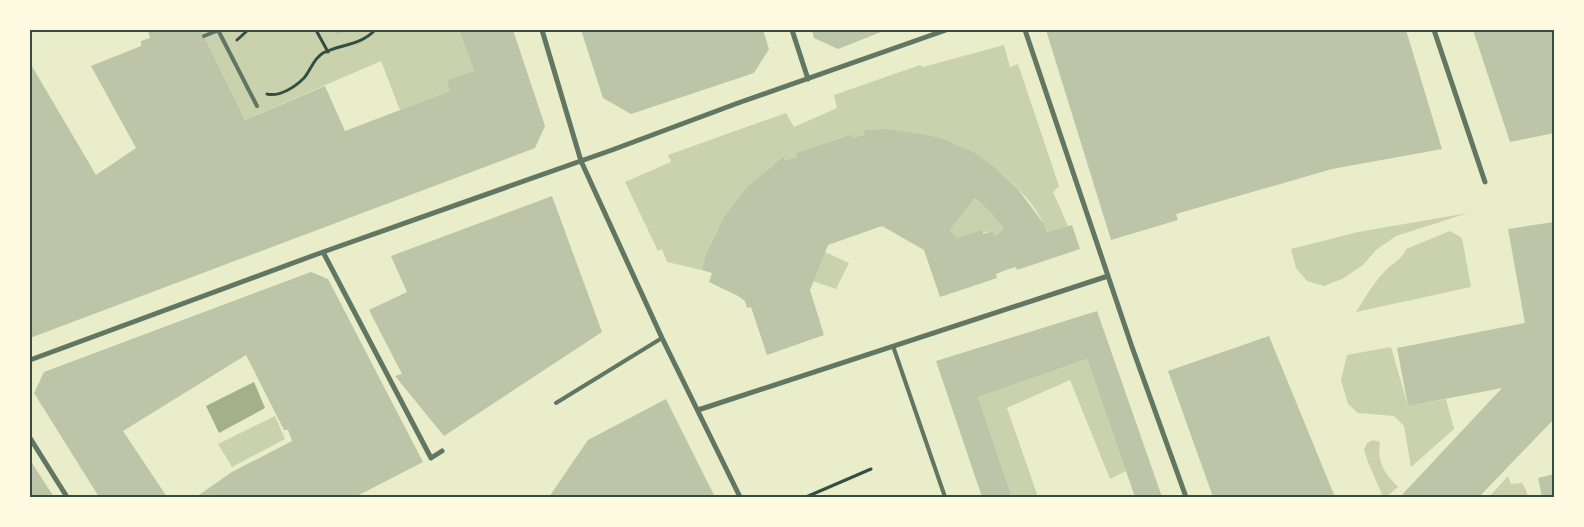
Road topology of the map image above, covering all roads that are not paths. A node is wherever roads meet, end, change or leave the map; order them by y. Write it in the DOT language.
graph roads {
  1 [pos="218,30"];
  2 [pos="542,30"];
  3 [pos="792,30"];
  4 [pos="946,30"];
  5 [pos="1025,30"];
  6 [pos="1434,30"];
  7 [pos="204,36"];
  8 [pos="808,79"];
  9 [pos="257,106"];
  10 [pos="581,161"];
  11 [pos="1485,182"];
  12 [pos="323,252"];
  13 [pos="1108,276"];
  14 [pos="662,338"];
  15 [pos="893,346"];
  16 [pos="30,360"];
  17 [pos="556,403"];
  18 [pos="698,410"];
  19 [pos="30,438"];
  20 [pos="442,451"];
  21 [pos="67,497"];
  22 [pos="740,497"];
  23 [pos="944,497"];
  24 [pos="1186,497"];
  1 -- 7 [label="lane"];
  1 -- 9 [label="lane"];
  2 -- 10 [label="street"];
  3 -- 8 [label="street"];
  4 -- 8 [label="street"];
  5 -- 13 [label="street"];
  6 -- 11 [label="street"];
  8 -- 10 [label="street"];
  10 -- 12 [label="street"];
  10 -- 14 [label="street"];
  12 -- 16 [label="street"];
  12 -- 20 [label="street"];
  13 -- 15 [label="street"];
  13 -- 24 [label="street"];
  14 -- 17 [label="lane"];
  14 -- 18 [label="street"];
  15 -- 18 [label="street"];
  15 -- 23 [label="lane"];
  18 -- 22 [label="street"];
  19 -- 21 [label="street"];
}
